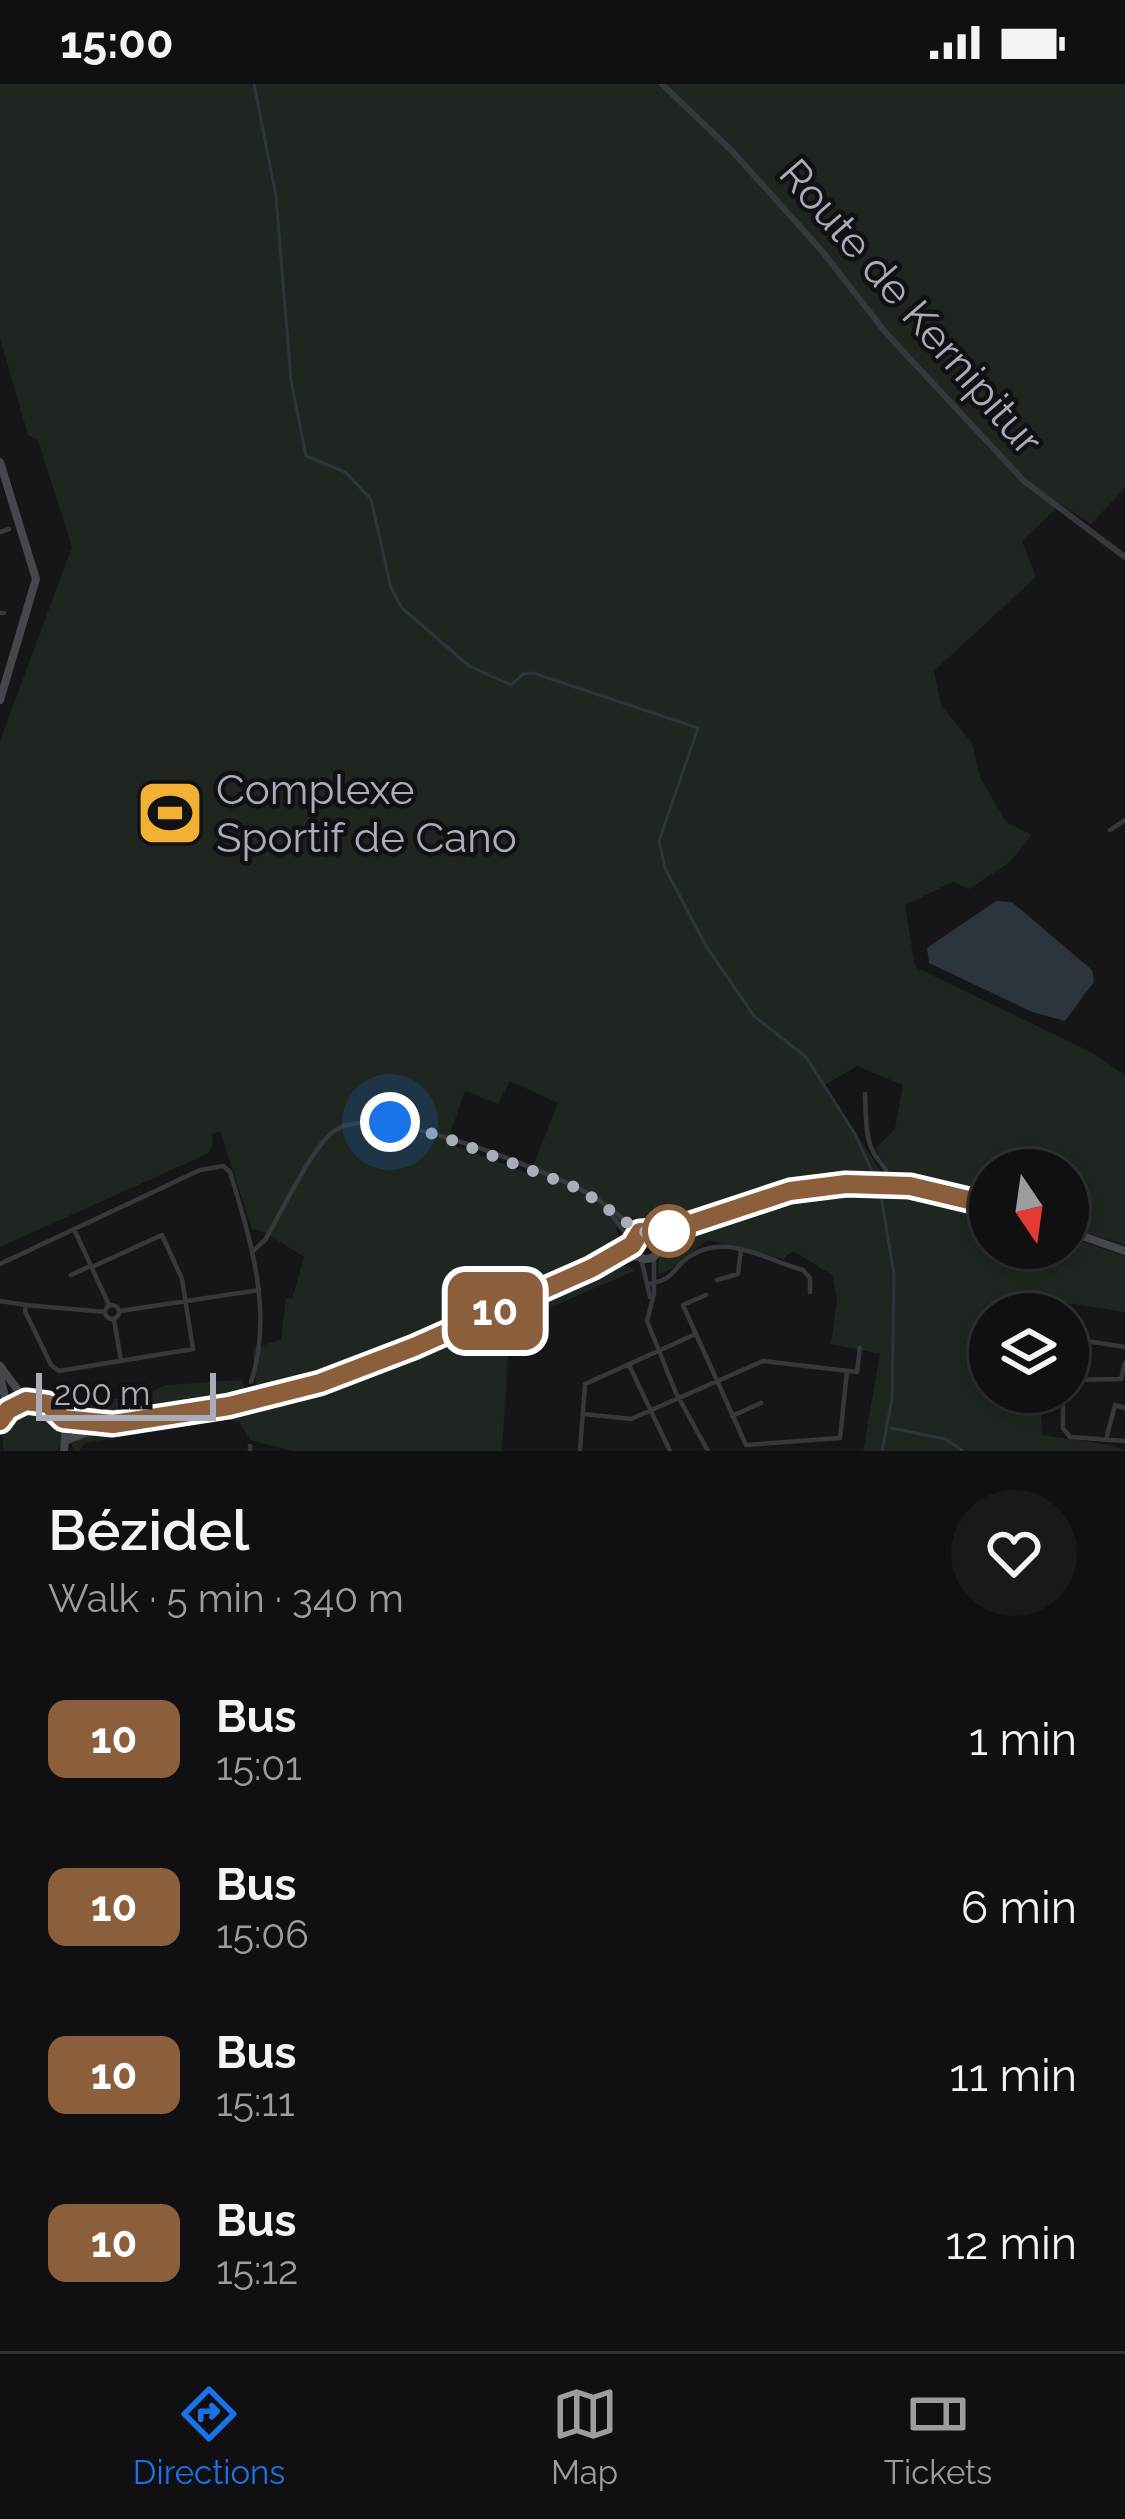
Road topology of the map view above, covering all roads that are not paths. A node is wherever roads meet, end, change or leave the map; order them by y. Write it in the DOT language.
graph roads {
  1 [pos="662,84"];
  2 [pos="1,466"];
  3 [pos="9,530"];
  4 [pos="0,532"];
  5 [pos="1125,557"];
  6 [pos="0,700"];
  7 [pos="1125,820"];
  8 [pos="1110,830"];
  9 [pos="865,1094"];
  10 [pos="890,1184"];
  11 [pos="969,1199"];
  12 [pos="607,1208"];
  13 [pos="695,1223"];
  14 [pos="74,1229"];
  15 [pos="640,1232"];
  16 [pos="654,1233"];
  17 [pos="1089,1238"];
  18 [pos="632,1243"];
  19 [pos="741,1249"];
  20 [pos="254,1251"];
  21 [pos="1125,1251"];
  22 [pos="657,1252"];
  23 [pos="639,1257"];
  24 [pos="0,1264"];
  25 [pos="92,1267"];
  26 [pos="592,1268"];
  27 [pos="71,1275"];
  28 [pos="717,1280"];
  29 [pos="651,1284"];
  30 [pos="259,1290"];
  31 [pos="811,1292"];
  32 [pos="706,1294"];
  33 [pos="0,1301"];
  34 [pos="187,1302"];
  35 [pos="26,1305"];
  36 [pos="107,1309"];
  37 [pos="120,1311"];
  38 [pos="114,1320"];
  39 [pos="696,1334"];
  40 [pos="1089,1341"];
  41 [pos="1125,1347"];
  42 [pos="860,1348"];
  43 [pos="658,1351"];
  44 [pos="122,1360"];
  45 [pos="1125,1364"];
  46 [pos="628,1365"];
  47 [pos="0,1366"];
  48 [pos="847,1371"];
  49 [pos="0,1376"];
  50 [pos="1089,1380"];
  51 [pos="717,1381"];
  52 [pos="251,1382"];
  53 [pos="679,1398"];
  54 [pos="26,1401"];
  55 [pos="760,1403"];
  56 [pos="1125,1408"];
  57 [pos="8,1410"];
  58 [pos="650,1411"];
  59 [pos="1065,1413"];
  60 [pos="584,1414"];
  61 [pos="732,1416"];
  62 [pos="63,1419"];
  63 [pos="0,1420"];
  64 [pos="113,1424"];
  65 [pos="1107,1437"];
  66 [pos="67,1440"];
  67 [pos="1125,1441"];
  68 [pos="64,1451"];
  69 [pos="580,1451"];
  70 [pos="670,1451"];
  71 [pos="708,1451"];
  1 -- 5 [label="street, Route de Kernipitur"];
  2 -- 6 [label="main road"];
  3 -- 4 [label="street"];
  7 -- 8 [label="street"];
  9 -- 10 [label="street"];
  10 -- 11 [label="main road"];
  10 -- 13 [label="main road"];
  12 -- 15 [label="street"];
  12 -- 18 [label="street"];
  12 -- 20 [label="street"];
  13 -- 16 [label="main road"];
  13 -- 22 [label="main road"];
  14 -- 20 [label="street"];
  14 -- 24 [label="street"];
  14 -- 25 [label="street"];
  15 -- 16 [label="main road"];
  15 -- 18 [label="main road"];
  16 -- 22 [label="main road"];
  17 -- 21 [label="main road"];
  18 -- 23 [label="main road"];
  18 -- 26 [label="main road"];
  19 -- 28 [label="street"];
  19 -- 29 [label="street"];
  19 -- 31 [label="street"];
  20 -- 30 [label="street"];
  22 -- 23 [label="main road"];
  22 -- 29 [label="street"];
  23 -- 26 [label="main road"];
  23 -- 29 [label="street"];
  25 -- 27 [label="street"];
  25 -- 34 [label="street"];
  25 -- 36 [label="street"];
  26 -- 64 [label="main road"];
  29 -- 43 [label="street"];
  30 -- 34 [label="street"];
  30 -- 52 [label="street"];
  32 -- 39 [label="street"];
  33 -- 35 [label="street"];
  34 -- 37 [label="street"];
  34 -- 44 [label="street"];
  35 -- 36 [label="street"];
  35 -- 44 [label="street"];
  36 -- 37 [label="street"];
  36 -- 38 [label="street"];
  37 -- 38 [label="street"];
  38 -- 44 [label="street"];
  39 -- 43 [label="street"];
  39 -- 51 [label="street"];
  40 -- 41 [label="street"];
  42 -- 48 [label="street"];
  43 -- 46 [label="street"];
  43 -- 53 [label="street"];
  45 -- 50 [label="street"];
  46 -- 58 [label="street"];
  46 -- 60 [label="street"];
  47 -- 54 [label="main road"];
  48 -- 51 [label="street"];
  48 -- 61 [label="street"];
  49 -- 57 [label="main road"];
  51 -- 53 [label="street"];
  51 -- 61 [label="street"];
  53 -- 58 [label="street"];
  53 -- 71 [label="street"];
  54 -- 57 [label="main road"];
  54 -- 62 [label="main road"];
  55 -- 61 [label="street"];
  56 -- 65 [label="street"];
  57 -- 63 [label="main road"];
  58 -- 60 [label="street"];
  58 -- 70 [label="street"];
  59 -- 65 [label="street"];
  60 -- 69 [label="street"];
  62 -- 64 [label="main road"];
  62 -- 66 [label="main road"];
  64 -- 66 [label="main road"];
  65 -- 67 [label="street"];
  66 -- 68 [label="main road"];
}
